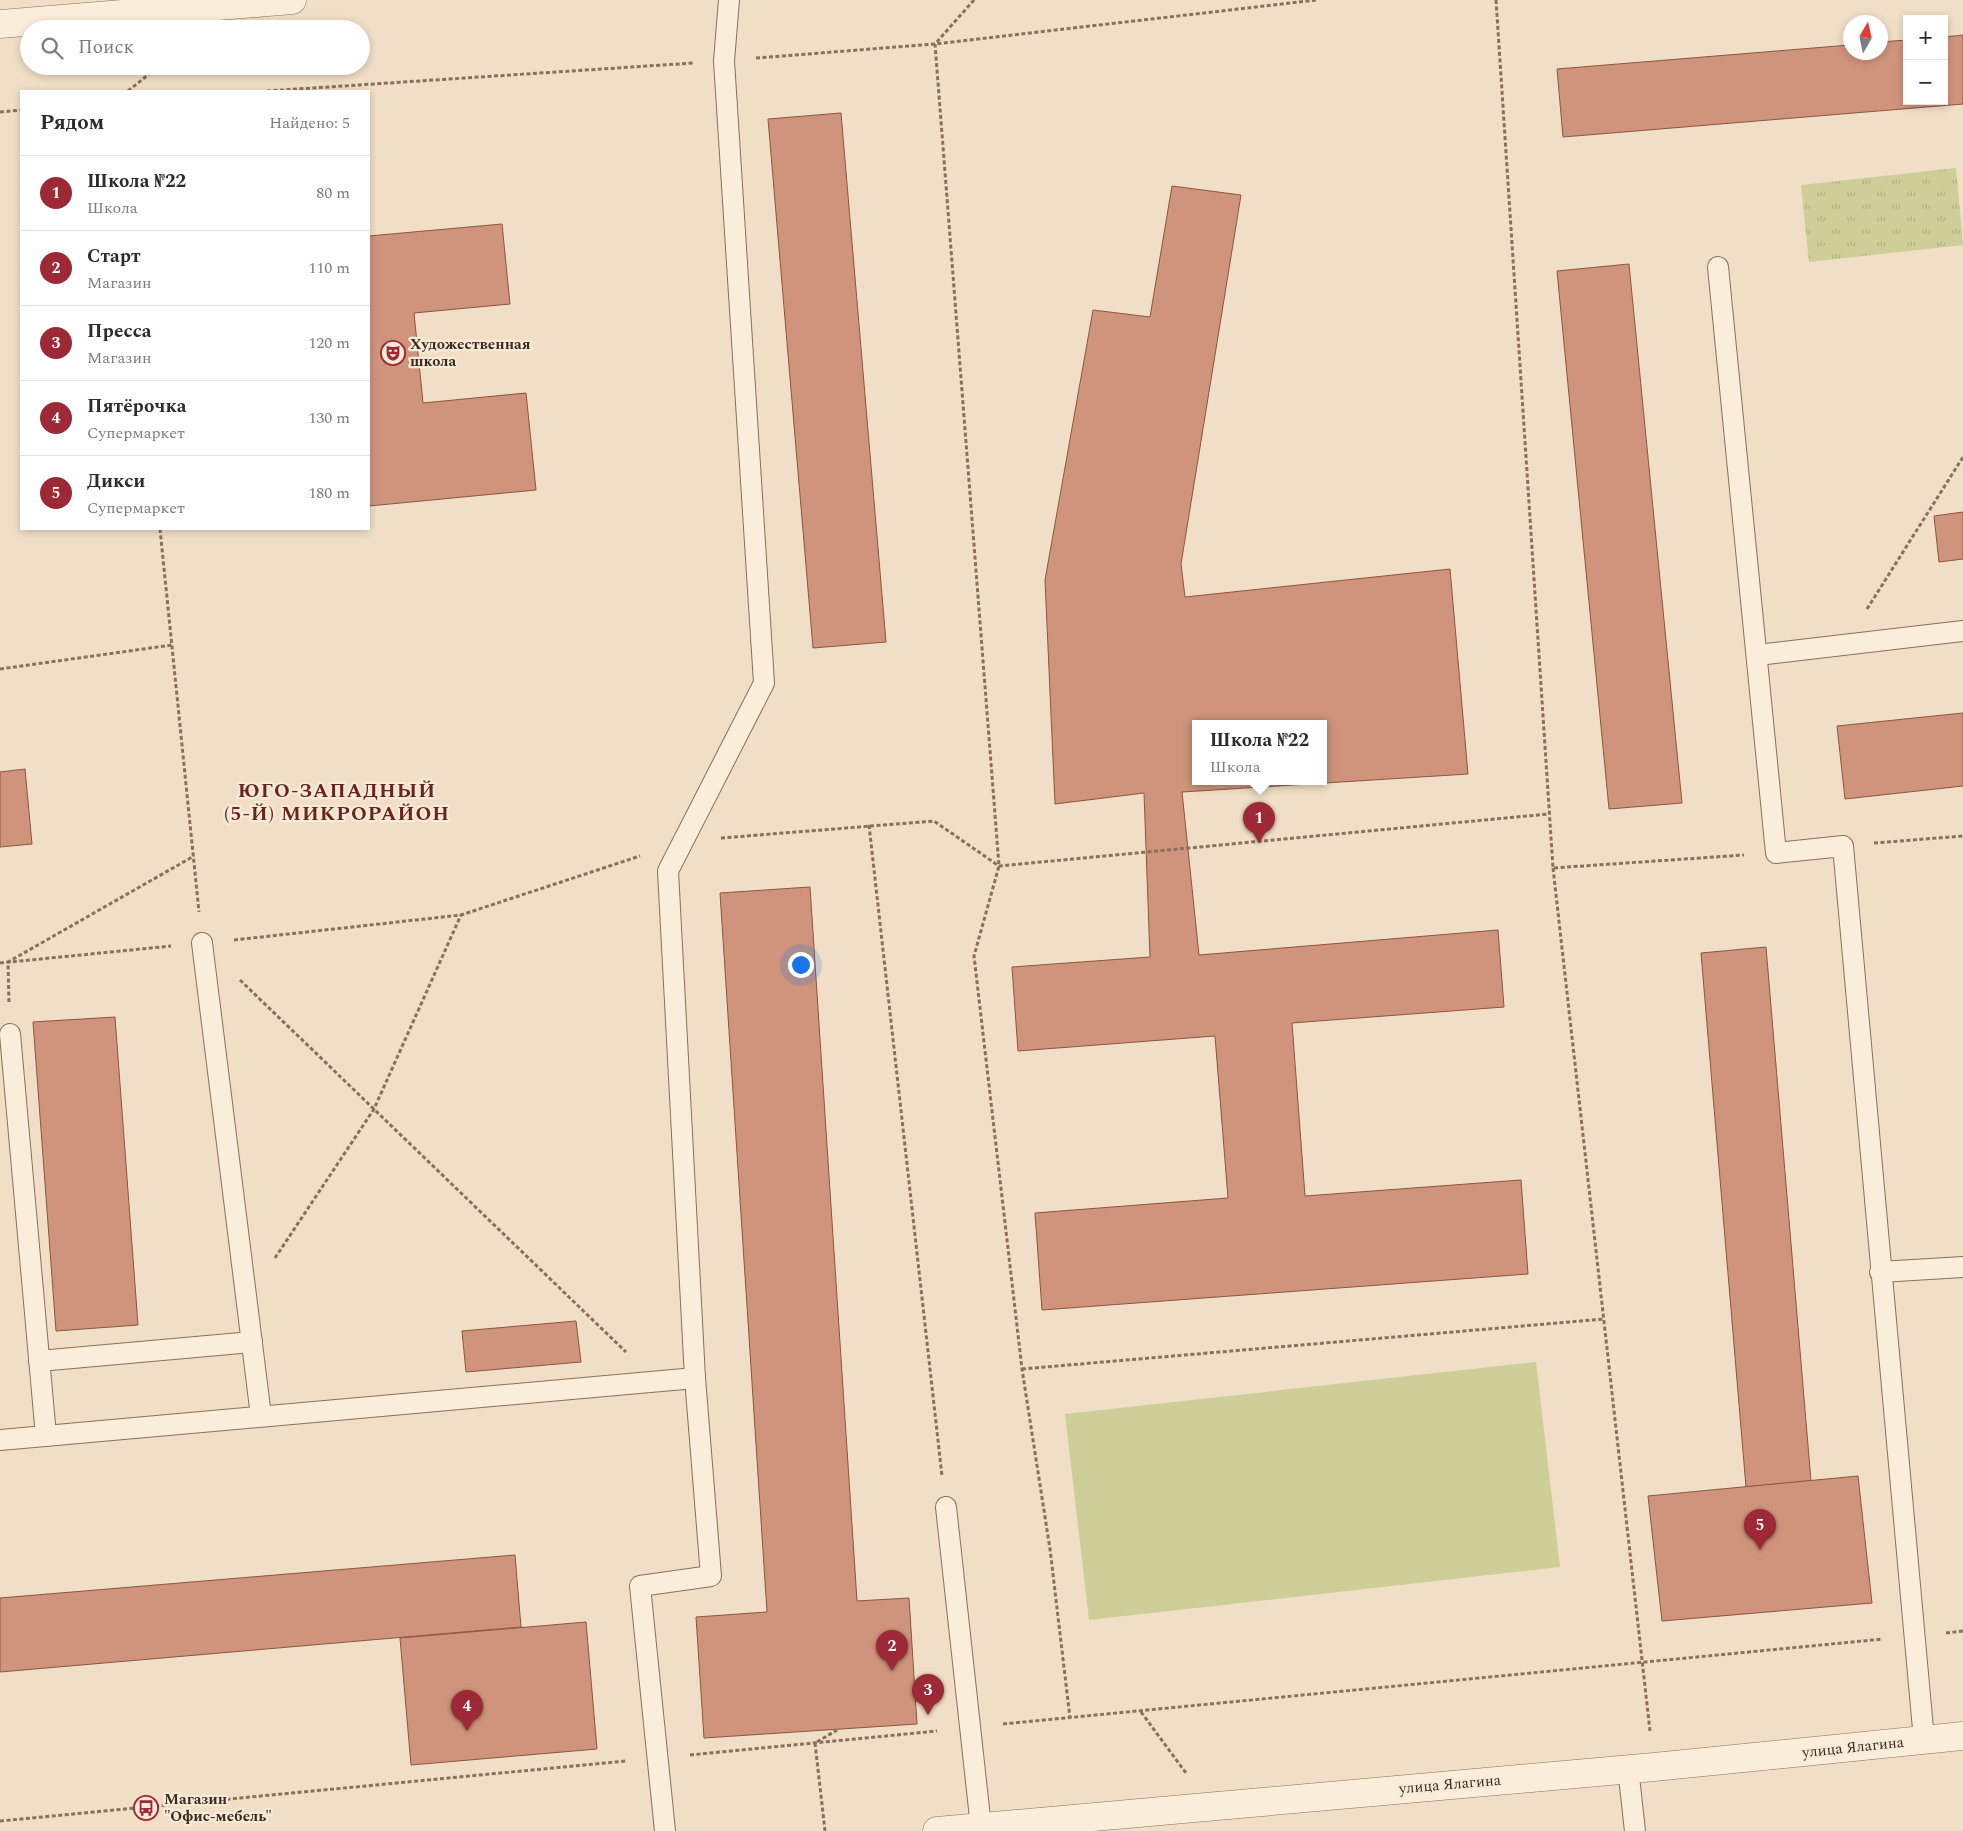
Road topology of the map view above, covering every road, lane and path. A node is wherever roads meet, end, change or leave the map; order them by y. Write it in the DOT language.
graph roads {
  1 [pos="292,0"];
  2 [pos="729,0"];
  3 [pos="974,0"];
  4 [pos="1316,0"];
  5 [pos="1496,0"];
  6 [pos="265,1"];
  7 [pos="46,20"];
  8 [pos="20,22"];
  9 [pos="0,24"];
  10 [pos="935,44"];
  11 [pos="724,61"];
  12 [pos="148,75"];
  13 [pos="129,90"];
  14 [pos="282,90"];
  15 [pos="20,110"];
  16 [pos="0,112"];
  17 [pos="1718,267"];
  18 [pos="1963,457"];
  19 [pos="160,530"];
  20 [pos="1963,631"];
  21 [pos="1844,645"];
  22 [pos="172,646"];
  23 [pos="1758,655"];
  24 [pos="0,669"];
  25 [pos="1548,814"];
  26 [pos="869,825"];
  27 [pos="1963,836"];
  28 [pos="683,842"];
  29 [pos="1843,846"];
  30 [pos="1776,853"];
  31 [pos="194,856"];
  32 [pos="999,866"];
  33 [pos="1553,868"];
  34 [pos="461,915"];
  35 [pos="202,943"];
  36 [pos="0,962"];
  37 [pos="8,962"];
  38 [pos="10,1034"];
  39 [pos="374,1109"];
  40 [pos="1963,1266"];
  41 [pos="1880,1272"];
  42 [pos="247,1300"];
  43 [pos="1604,1319"];
  44 [pos="252,1342"];
  45 [pos="39,1361"];
  46 [pos="1022,1369"];
  47 [pos="695,1378"];
  48 [pos="657,1382"];
  49 [pos="261,1416"];
  50 [pos="46,1436"];
  51 [pos="0,1440"];
  52 [pos="946,1507"];
  53 [pos="1140,1711"];
  54 [pos="1070,1718"];
  55 [pos="837,1730"];
  56 [pos="1963,1736"];
  57 [pos="1924,1740"];
  58 [pos="1641,1767"];
  59 [pos="1210,1806"];
  60 [pos="981,1827"];
  61 [pos="665,1831"];
  62 [pos="824,1831"];
  63 [pos="937,1831"];
  64 [pos="1635,1831"];
  1 -- 6 [label="street"];
  2 -- 11 [label="lane"];
  3 -- 10 [label="path"];
  4 -- 10 [label="path"];
  5 -- 25 [label="path"];
  6 -- 7 [label="street"];
  8 -- 9 [label="street"];
  10 -- 11 [label="path"];
  10 -- 32 [label="path"];
  11 -- 14 [label="path"];
  11 -- 28 [label="lane"];
  12 -- 13 [label="path"];
  15 -- 16 [label="path"];
  17 -- 23 [label="lane"];
  18 -- 21 [label="path"];
  19 -- 22 [label="path"];
  20 -- 21 [label="lane"];
  21 -- 23 [label="lane"];
  22 -- 24 [label="path"];
  22 -- 31 [label="path"];
  23 -- 30 [label="lane"];
  25 -- 32 [label="path"];
  25 -- 33 [label="path"];
  26 -- 28 [label="path"];
  26 -- 32 [label="path"];
  26 -- 52 [label="path"];
  27 -- 29 [label="path"];
  28 -- 34 [label="path"];
  28 -- 47 [label="lane"];
  29 -- 30 [label="lane"];
  29 -- 41 [label="lane"];
  30 -- 33 [label="path"];
  31 -- 35 [label="path"];
  31 -- 37 [label="path"];
  32 -- 46 [label="path"];
  33 -- 43 [label="path"];
  34 -- 35 [label="path"];
  34 -- 39 [label="path"];
  35 -- 37 [label="path"];
  35 -- 39 [label="path"];
  35 -- 42 [label="lane"];
  36 -- 37 [label="path"];
  37 -- 38 [label="path"];
  38 -- 45 [label="lane"];
  39 -- 42 [label="path"];
  39 -- 48 [label="path"];
  40 -- 41 [label="lane"];
  41 -- 57 [label="lane"];
  42 -- 44 [label="lane"];
  43 -- 46 [label="path"];
  43 -- 58 [label="path"];
  44 -- 45 [label="lane"];
  44 -- 49 [label="lane"];
  45 -- 50 [label="lane"];
  46 -- 54 [label="path"];
  47 -- 48 [label="lane"];
  47 -- 61 [label="lane"];
  48 -- 49 [label="lane"];
  49 -- 50 [label="lane"];
  50 -- 51 [label="lane"];
  52 -- 60 [label="lane"];
  53 -- 59 [label="path"];
  55 -- 62 [label="path"];
  56 -- 57 [label="street, улица Ялагина"];
  57 -- 58 [label="street, улица Ялагина"];
  58 -- 59 [label="street, улица Ялагина"];
  58 -- 64 [label="lane"];
  59 -- 60 [label="street, улица Ялагина"];
  60 -- 63 [label="street, улица Ялагина"];
}
